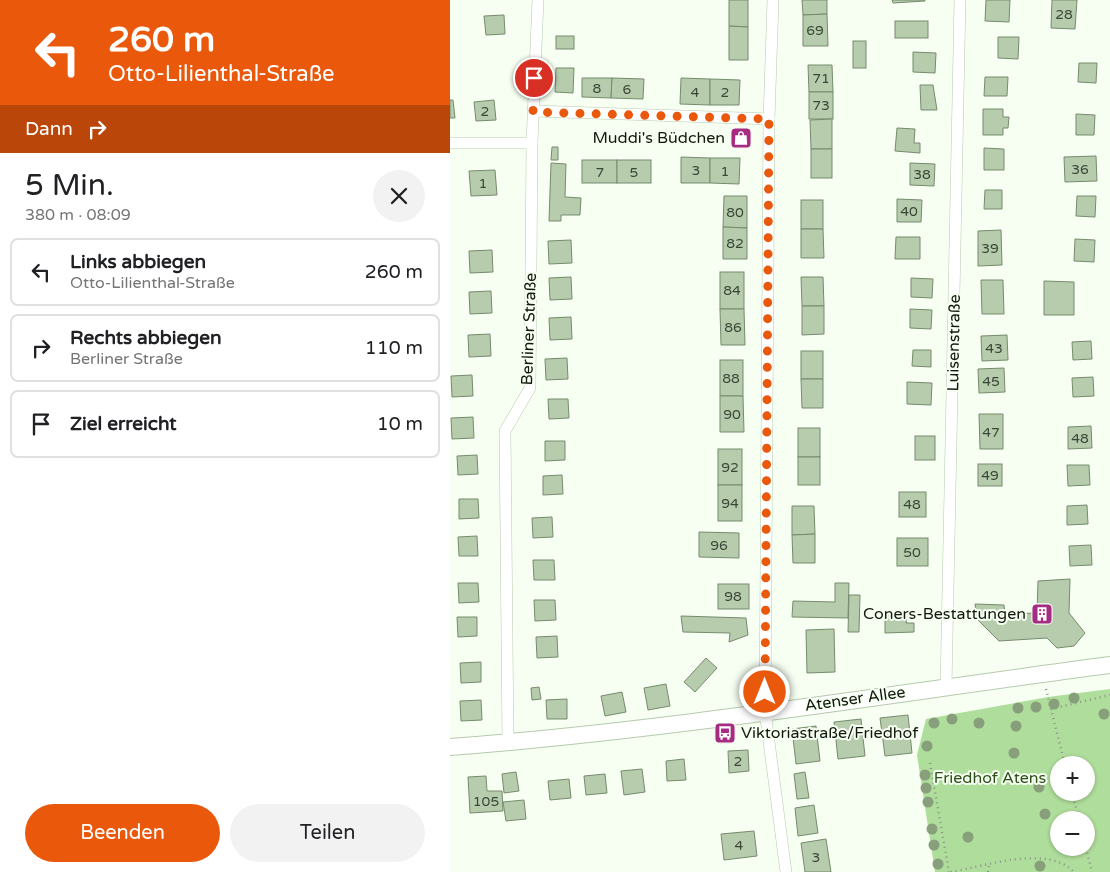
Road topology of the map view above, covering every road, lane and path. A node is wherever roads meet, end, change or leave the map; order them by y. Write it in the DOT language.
graph roads {
  1 [pos="538,0"];
  2 [pos="773,0"];
  3 [pos="960,0"];
  4 [pos="533,112"];
  5 [pos="769,119"];
  6 [pos="450,143"];
  7 [pos="532,143"];
  8 [pos="1110,665"];
  9 [pos="1043,674"];
  10 [pos="946,687"];
  11 [pos="1110,695"];
  12 [pos="1051,709"];
  13 [pos="765,711"];
  14 [pos="508,742"];
  15 [pos="450,746"];
  16 [pos="1063,756"];
  17 [pos="930,763"];
  18 [pos="1088,856"];
  19 [pos="989,865"];
  20 [pos="786,872"];
  21 [pos="950,872"];
  22 [pos="988,872"];
  23 [pos="1074,872"];
  24 [pos="1092,872"];
  1 -- 4 [label="street, Berliner Straße"];
  2 -- 5 [label="street"];
  3 -- 10 [label="street, Luisenstraße"];
  4 -- 5 [label="street"];
  4 -- 7 [label="street, Berliner Straße"];
  5 -- 13 [label="street"];
  6 -- 7 [label="street"];
  7 -- 14 [label="street, Berliner Straße"];
  8 -- 9 [label="street, Atenser Allee"];
  9 -- 10 [label="street, Atenser Allee"];
  9 -- 12 [label="path"];
  10 -- 13 [label="street, Atenser Allee"];
  11 -- 12 [label="path"];
  12 -- 16 [label="path"];
  13 -- 14 [label="street, Atenser Allee"];
  13 -- 20 [label="street"];
  14 -- 15 [label="street, Atenser Allee"];
  17 -- 21 [label="path"];
  18 -- 24 [label="path"];
  19 -- 21 [label="path"];
  19 -- 22 [label="path"];
  19 -- 23 [label="path"];
}
